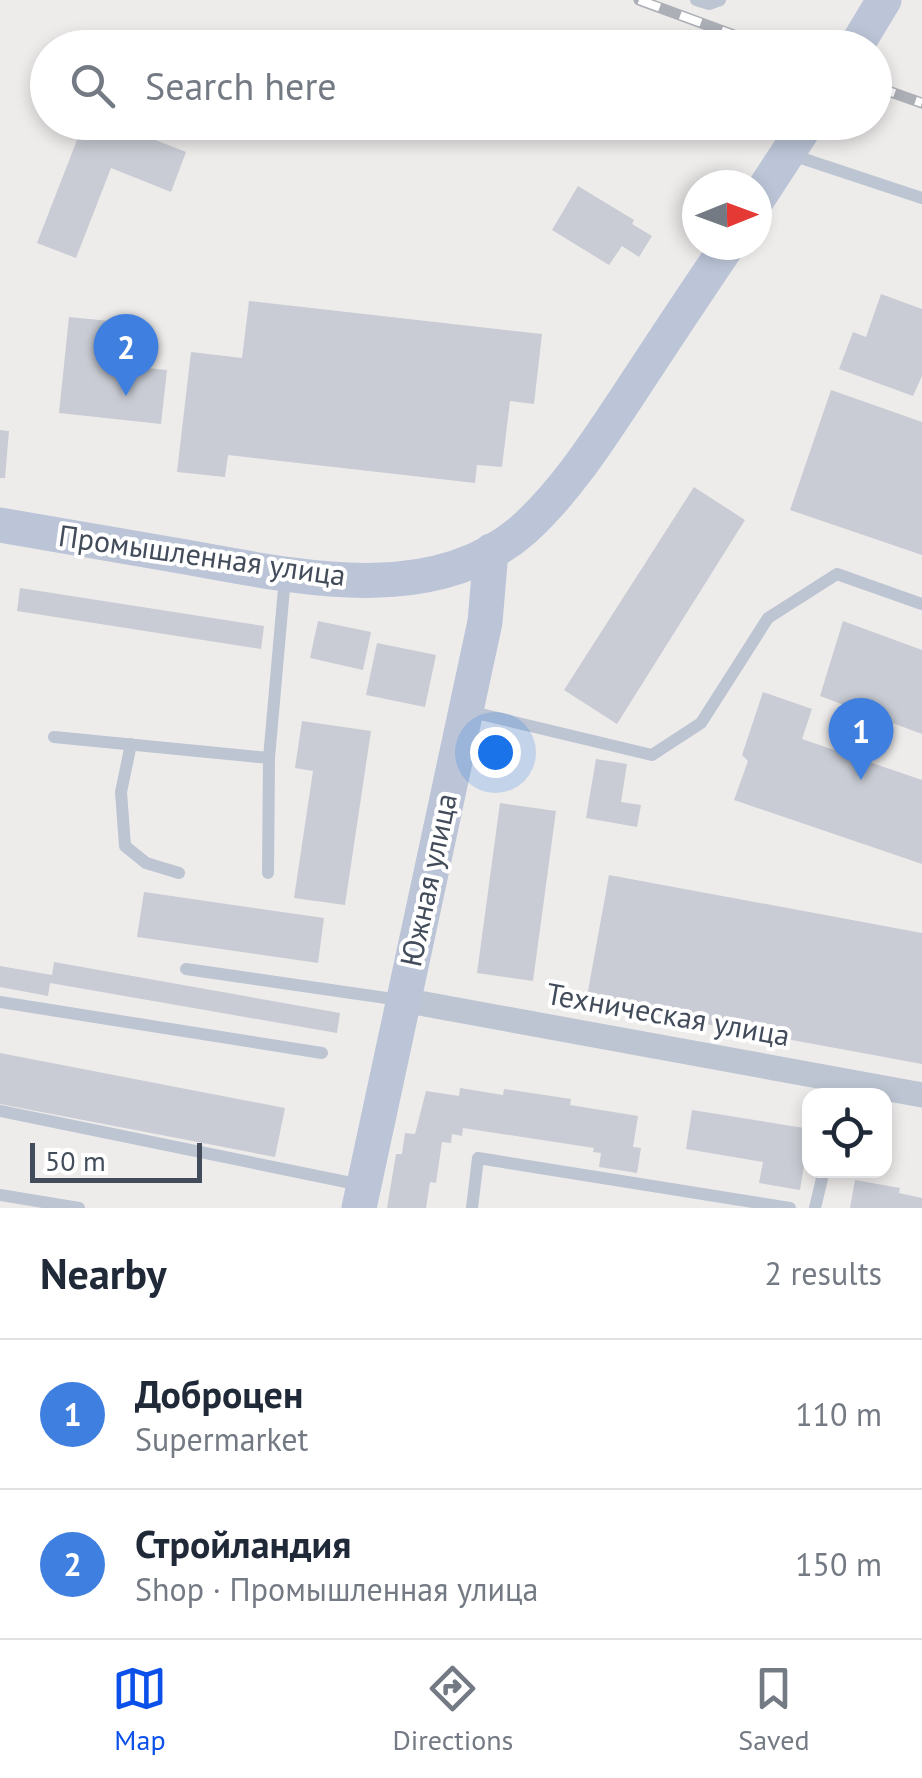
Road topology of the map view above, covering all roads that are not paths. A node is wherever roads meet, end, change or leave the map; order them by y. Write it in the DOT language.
graph roads {
  1 [pos="696,0"];
  2 [pos="720,0"];
  3 [pos="884,0"];
  4 [pos="866,30"];
  5 [pos="796,140"];
  6 [pos="788,153"];
  7 [pos="772,177"];
  8 [pos="922,198"];
  9 [pos="718,260"];
  10 [pos="0,525"];
  11 [pos="491,551"];
  12 [pos="286,575"];
  13 [pos="922,604"];
  14 [pos="466,710"];
  15 [pos="54,737"];
  16 [pos="130,744"];
  17 [pos="269,758"];
  18 [pos="268,872"];
  19 [pos="179,873"];
  20 [pos="186,968"];
  21 [pos="403,1000"];
  22 [pos="0,1002"];
  23 [pos="322,1052"];
  24 [pos="845,1088"];
  25 [pos="892,1092"];
  26 [pos="922,1095"];
  27 [pos="0,1110"];
  28 [pos="822,1178"];
  29 [pos="0,1194"];
  30 [pos="362,1197"];
  31 [pos="769,1206"];
  32 [pos="80,1208"];
  33 [pos="472,1208"];
  34 [pos="790,1208"];
  35 [pos="815,1208"];
  1 -- 2 [label="lane"];
  3 -- 4 [label="main road"];
  5 -- 6 [label="main road"];
  6 -- 7 [label="main road"];
  6 -- 8 [label="lane"];
  9 -- 11 [label="main road, Промышленная улица"];
  10 -- 12 [label="main road, Промышленная улица"];
  11 -- 12 [label="main road, Промышленная улица"];
  11 -- 14 [label="main road, Южная улица"];
  12 -- 17 [label="lane"];
  13 -- 14 [label="lane"];
  14 -- 21 [label="main road, Южная улица"];
  15 -- 16 [label="lane"];
  16 -- 17 [label="lane"];
  16 -- 19 [label="lane"];
  17 -- 18 [label="lane"];
  20 -- 21 [label="lane"];
  21 -- 24 [label="street, Техническая улица"];
  21 -- 30 [label="main road, Южная улица"];
  22 -- 23 [label="lane"];
  25 -- 26 [label="street, Техническая улица"];
  27 -- 30 [label="lane"];
  28 -- 35 [label="lane"];
  29 -- 32 [label="lane"];
  31 -- 33 [label="lane"];
  31 -- 34 [label="lane"];
}
